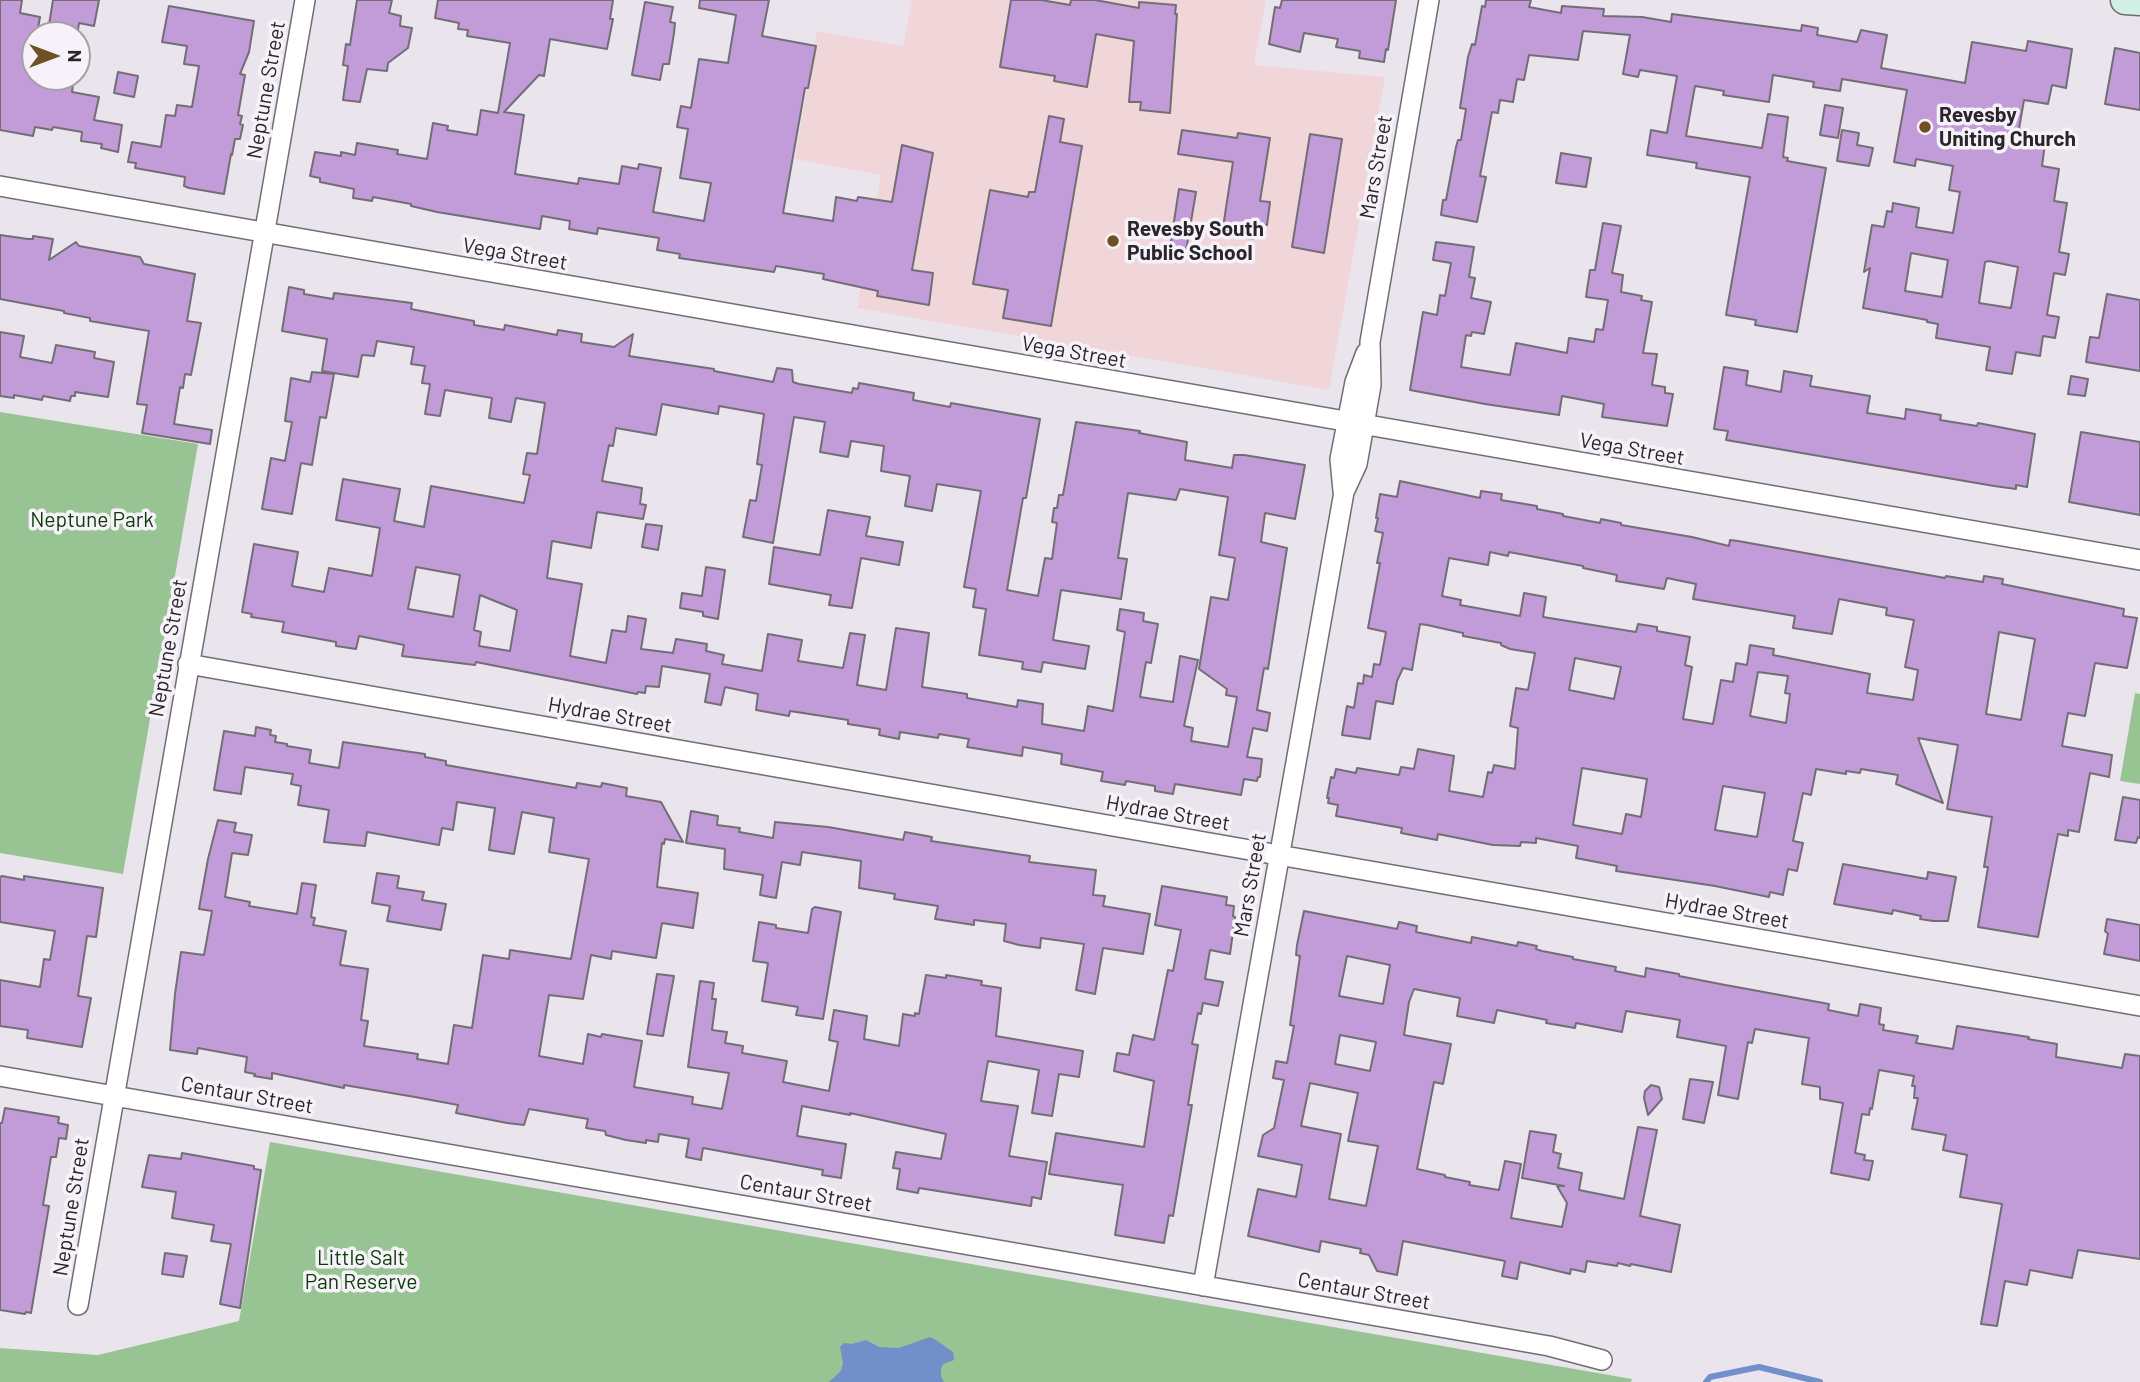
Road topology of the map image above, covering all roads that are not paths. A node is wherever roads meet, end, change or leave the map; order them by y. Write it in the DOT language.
graph roads {
  1 [pos="305,0"];
  2 [pos="1429,0"];
  3 [pos="2125,0"];
  4 [pos="2140,1"];
  5 [pos="0,186"];
  6 [pos="264,232"];
  7 [pos="1356,424"];
  8 [pos="2140,560"];
  9 [pos="188,664"];
  10 [pos="1278,855"];
  11 [pos="2140,1006"];
  12 [pos="0,1076"];
  13 [pos="113,1096"];
  14 [pos="1203,1286"];
  15 [pos="78,1305"];
  16 [pos="1602,1360"];
  1 -- 6 [label="street, Neptune Street"];
  2 -- 7 [label="street, Mars Street"];
  3 -- 4 [label="main road"];
  5 -- 6 [label="street, Vega Street"];
  6 -- 7 [label="street, Vega Street"];
  6 -- 9 [label="street, Neptune Street"];
  7 -- 8 [label="street, Vega Street"];
  7 -- 10 [label="street, Mars Street"];
  9 -- 10 [label="street, Hydrae Street"];
  9 -- 13 [label="street, Neptune Street"];
  10 -- 11 [label="street, Hydrae Street"];
  10 -- 14 [label="street, Mars Street"];
  12 -- 13 [label="street, Centaur Street"];
  13 -- 14 [label="street, Centaur Street"];
  13 -- 15 [label="street, Neptune Street"];
  14 -- 16 [label="street, Centaur Street"];
}
